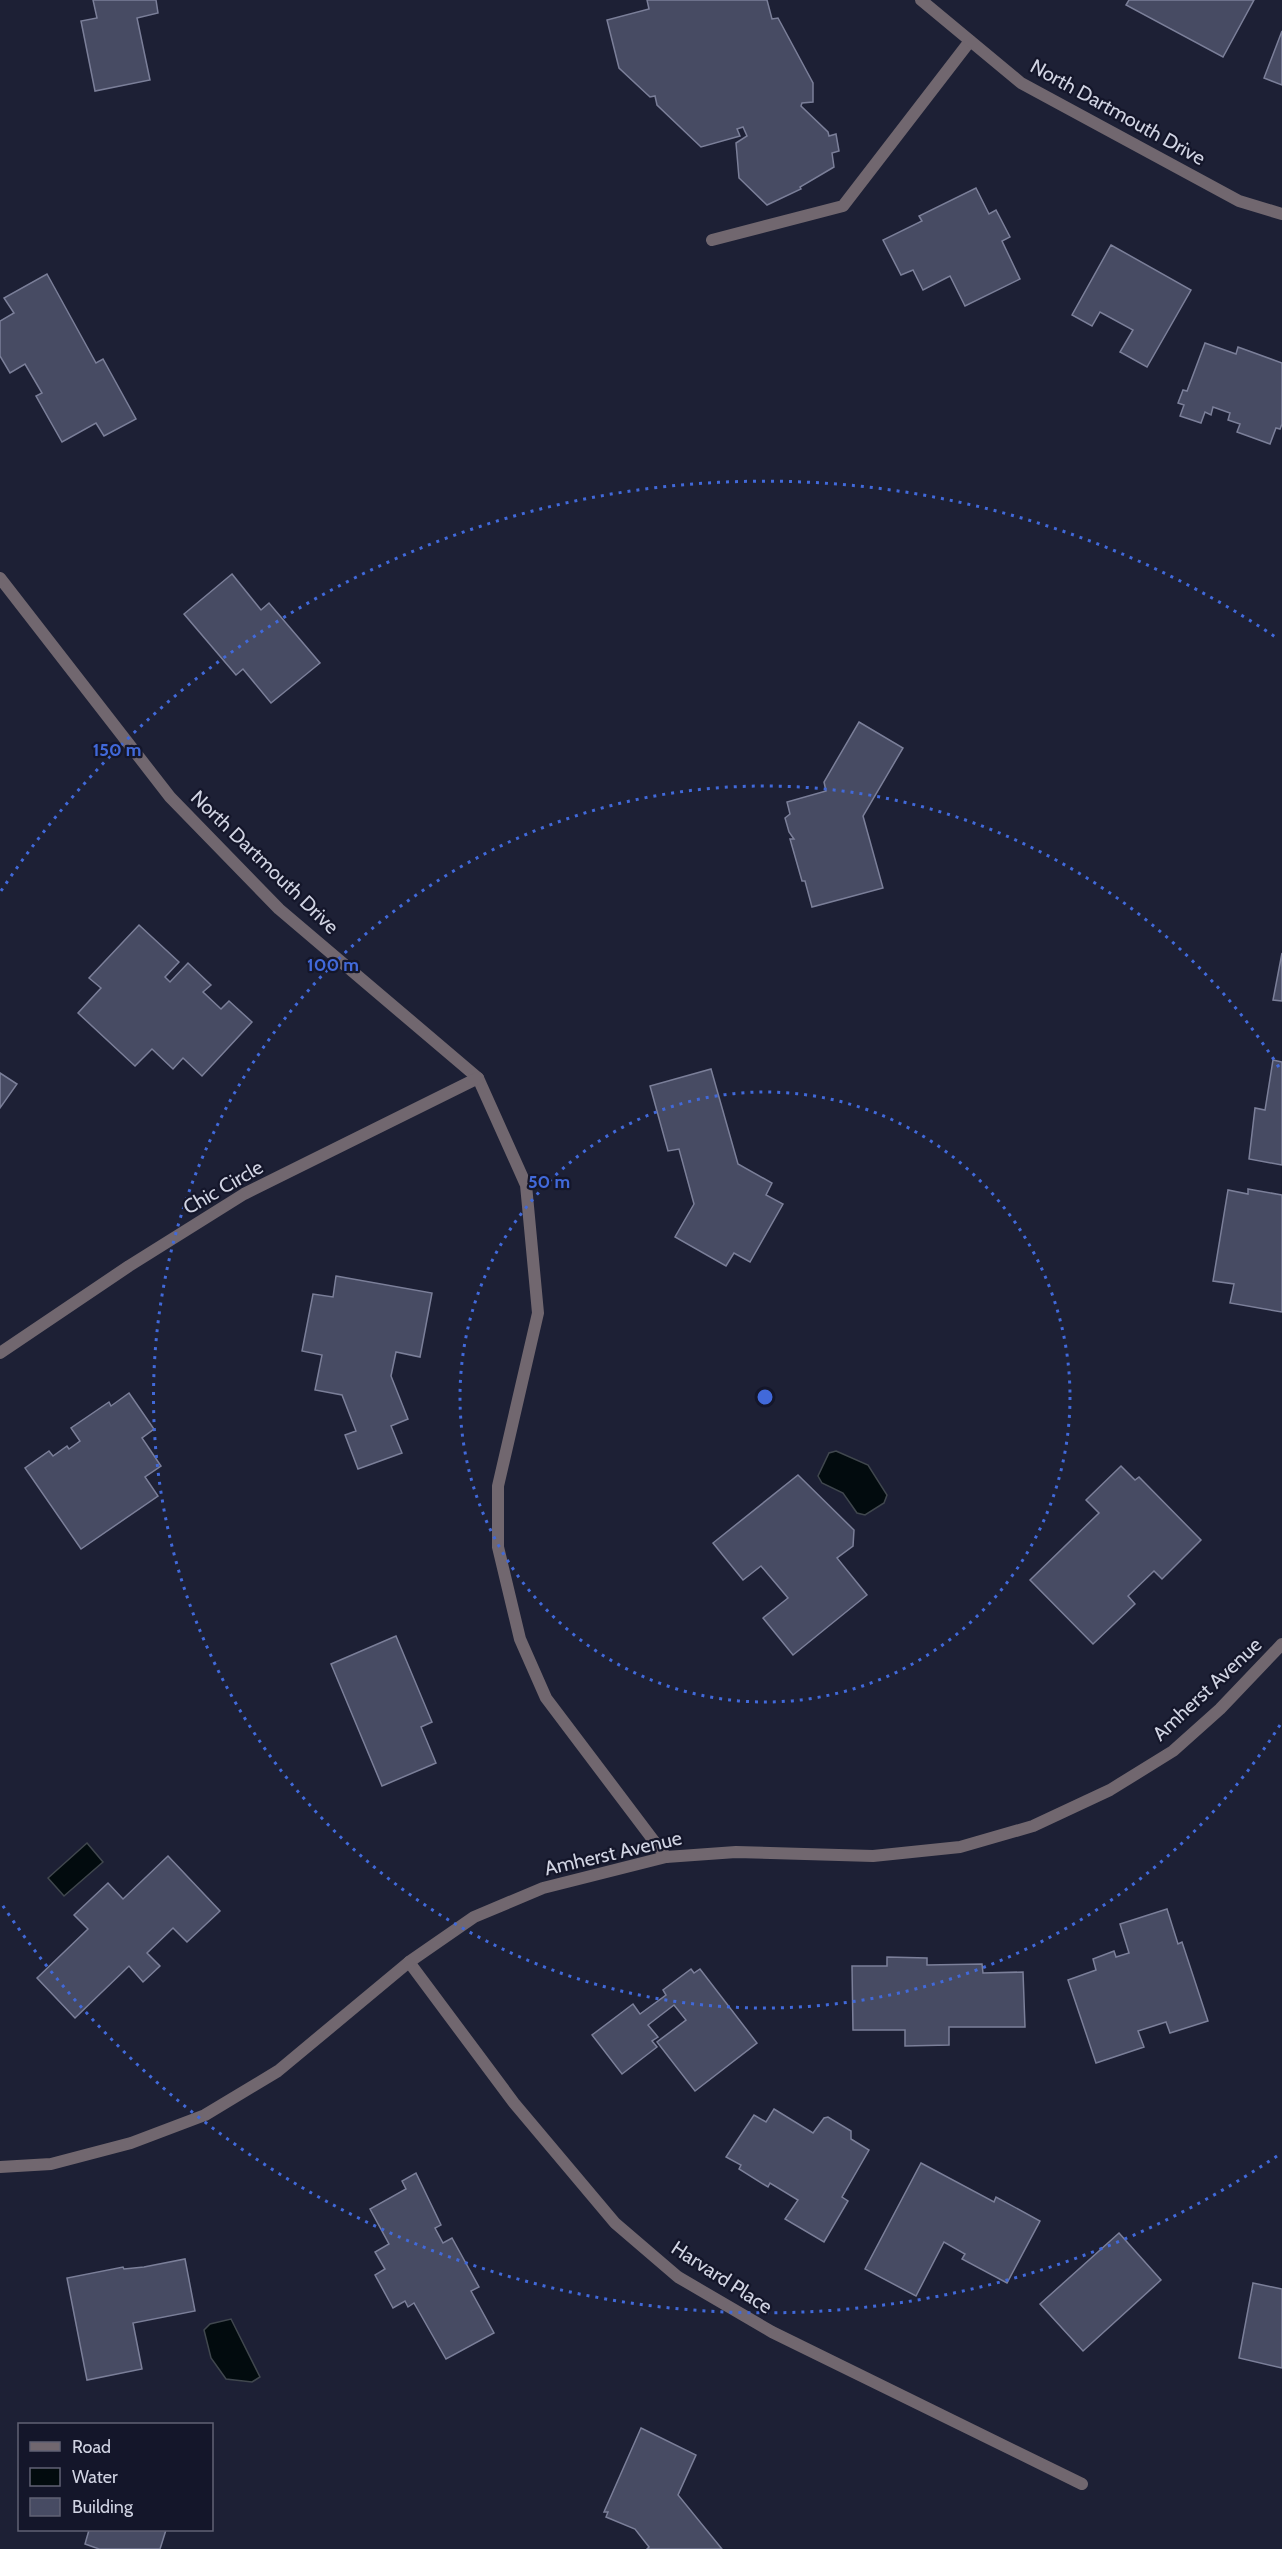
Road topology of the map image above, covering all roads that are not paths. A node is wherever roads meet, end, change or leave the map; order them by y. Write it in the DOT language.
graph roads {
  1 [pos="921,0"];
  2 [pos="970,41"];
  3 [pos="1282,214"];
  4 [pos="712,240"];
  5 [pos="0,578"];
  6 [pos="478,1078"];
  7 [pos="0,1353"];
  8 [pos="1280,1651"];
  9 [pos="666,1857"];
  10 [pos="409,1962"];
  11 [pos="0,2167"];
  12 [pos="1082,2484"];
  1 -- 2 [label="street, North Dartmouth Drive"];
  2 -- 3 [label="street, North Dartmouth Drive"];
  2 -- 4 [label="street"];
  5 -- 6 [label="street, North Dartmouth Drive"];
  6 -- 7 [label="street, Chic Circle"];
  6 -- 9 [label="street, North Dartmouth Drive"];
  8 -- 9 [label="street, Amherst Avenue"];
  9 -- 10 [label="street, Amherst Avenue"];
  10 -- 11 [label="street, Amherst Avenue"];
  10 -- 12 [label="street, Harvard Place"];
}
